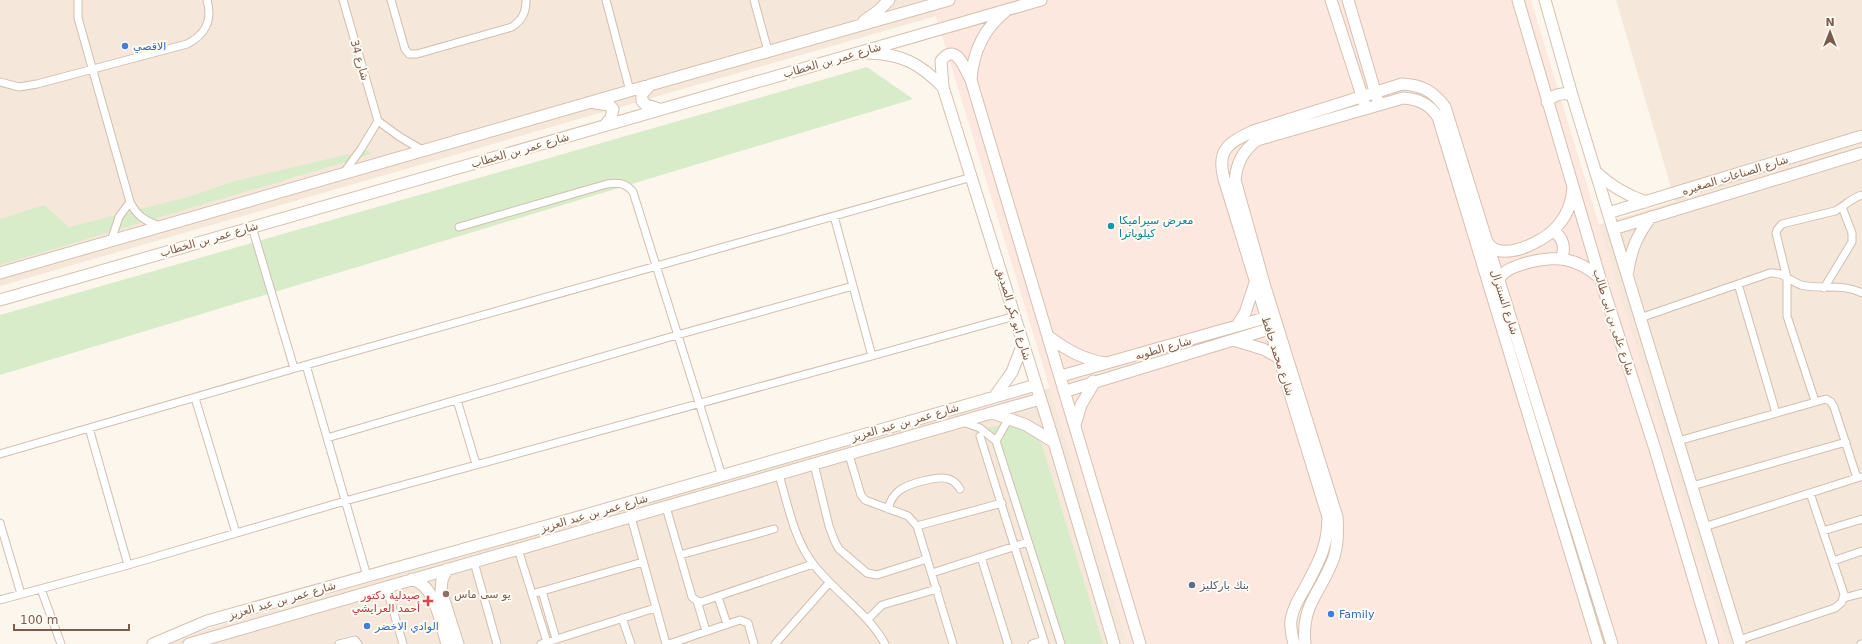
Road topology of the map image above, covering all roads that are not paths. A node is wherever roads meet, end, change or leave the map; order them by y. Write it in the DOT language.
graph roads {
  1 [pos="78,0"];
  2 [pos="207,0"];
  3 [pos="343,0"];
  4 [pos="391,0"];
  5 [pos="526,0"];
  6 [pos="606,0"];
  7 [pos="754,0"];
  8 [pos="889,0"];
  9 [pos="949,0"];
  10 [pos="1041,0"];
  11 [pos="1331,0"];
  12 [pos="1348,0"];
  13 [pos="1518,0"];
  14 [pos="1545,0"];
  15 [pos="1010,9"];
  16 [pos="1355,23"];
  17 [pos="855,27"];
  18 [pos="1340,27"];
  19 [pos="768,51"];
  20 [pos="846,56"];
  21 [pos="92,70"];
  22 [pos="971,80"];
  23 [pos="0,82"];
  24 [pos="650,85"];
  25 [pos="943,87"];
  26 [pos="630,91"];
  27 [pos="1376,92"];
  28 [pos="1572,95"];
  29 [pos="1362,96"];
  30 [pos="1547,102"];
  31 [pos="590,103"];
  32 [pos="1379,105"];
  33 [pos="1366,108"];
  34 [pos="660,109"];
  35 [pos="1304,114"];
  36 [pos="378,120"];
  37 [pos="605,125"];
  38 [pos="1307,125"];
  39 [pos="1862,136"];
  40 [pos="424,151"];
  41 [pos="1862,153"];
  42 [pos="1457,163"];
  43 [pos="1596,172"];
  44 [pos="342,174"];
  45 [pos="972,177"];
  46 [pos="1573,186"];
  47 [pos="1467,195"];
  48 [pos="1862,195"];
  49 [pos="130,202"];
  50 [pos="1646,202"];
  51 [pos="1842,207"];
  52 [pos="1608,213"];
  53 [pos="834,216"];
  54 [pos="1651,217"];
  55 [pos="160,226"];
  56 [pos="252,227"];
  57 [pos="459,227"];
  58 [pos="1613,229"];
  59 [pos="1553,231"];
  60 [pos="1485,239"];
  61 [pos="110,241"];
  62 [pos="1511,251"];
  63 [pos="1561,258"];
  64 [pos="657,266"];
  65 [pos="1515,266"];
  66 [pos="0,273"];
  67 [pos="1627,275"];
  68 [pos="1600,278"];
  69 [pos="1787,278"];
  70 [pos="1498,280"];
  71 [pos="1255,283"];
  72 [pos="1738,284"];
  73 [pos="853,286"];
  74 [pos="1824,288"];
  75 [pos="1862,293"];
  76 [pos="0,300"];
  77 [pos="1015,316"];
  78 [pos="1265,318"];
  79 [pos="1640,318"];
  80 [pos="1237,326"];
  81 [pos="1269,329"];
  82 [pos="677,335"];
  83 [pos="1049,337"];
  84 [pos="1232,340"];
  85 [pos="1023,344"];
  86 [pos="872,356"];
  87 [pos="1278,357"];
  88 [pos="1108,364"];
  89 [pos="306,365"];
  90 [pos="294,368"];
  91 [pos="1090,369"];
  92 [pos="1061,376"];
  93 [pos="1094,382"];
  94 [pos="1036,385"];
  95 [pos="1066,391"];
  96 [pos="998,396"];
  97 [pos="195,398"];
  98 [pos="1040,399"];
  99 [pos="457,400"];
  100 [pos="1815,401"];
  101 [pos="698,403"];
  102 [pos="1776,412"];
  103 [pos="1007,413"];
  104 [pos="963,422"];
  105 [pos="1074,425"];
  106 [pos="89,428"];
  107 [pos="869,433"];
  108 [pos="980,436"];
  109 [pos="327,438"];
  110 [pos="1678,441"];
  111 [pos="996,442"];
  112 [pos="1054,442"];
  113 [pos="1846,442"];
  114 [pos="984,447"];
  115 [pos="874,448"];
  116 [pos="0,454"];
  117 [pos="849,454"];
  118 [pos="476,464"];
  119 [pos="814,464"];
  120 [pos="779,475"];
  121 [pos="722,476"];
  122 [pos="1860,478"];
  123 [pos="1692,486"];
  124 [pos="960,489"];
  125 [pos="1810,493"];
  126 [pos="345,501"];
  127 [pos="1002,503"];
  128 [pos="666,507"];
  129 [pos="888,509"];
  130 [pos="631,517"];
  131 [pos="575,518"];
  132 [pos="1862,518"];
  133 [pos="0,523"];
  134 [pos="918,526"];
  135 [pos="1704,527"];
  136 [pos="774,528"];
  137 [pos="579,531"];
  138 [pos="1823,531"];
  139 [pos="236,533"];
  140 [pos="1028,542"];
  141 [pos="1015,547"];
  142 [pos="518,549"];
  143 [pos="1862,551"];
  144 [pos="680,555"];
  145 [pos="981,558"];
  146 [pos="927,559"];
  147 [pos="1833,560"];
  148 [pos="474,562"];
  149 [pos="643,562"];
  150 [pos="813,564"];
  151 [pos="128,565"];
  152 [pos="447,569"];
  153 [pos="1590,572"];
  154 [pos="932,573"];
  155 [pos="367,576"];
  156 [pos="1578,576"];
  157 [pos="412,578"];
  158 [pos="829,583"];
  159 [pos="386,586"];
  160 [pos="41,589"];
  161 [pos="936,589"];
  162 [pos="542,591"];
  163 [pos="436,593"];
  164 [pos="1862,593"];
  165 [pos="21,594"];
  166 [pos="532,594"];
  167 [pos="718,597"];
  168 [pos="1844,598"];
  169 [pos="0,600"];
  170 [pos="697,601"];
  171 [pos="655,608"];
  172 [pos="1602,610"];
  173 [pos="1589,612"];
  174 [pos="225,616"];
  175 [pos="622,618"];
  176 [pos="868,619"];
  177 [pos="727,624"];
  178 [pos="230,631"];
  179 [pos="706,631"];
  180 [pos="556,639"];
  181 [pos="1045,642"];
  182 [pos="1739,642"];
  183 [pos="544,643"];
  184 [pos="61,644"];
  185 [pos="153,644"];
  186 [pos="189,644"];
  187 [pos="339,644"];
  188 [pos="358,644"];
  189 [pos="403,644"];
  190 [pos="447,644"];
  191 [pos="458,644"];
  192 [pos="497,644"];
  193 [pos="631,644"];
  194 [pos="668,644"];
  195 [pos="754,644"];
  196 [pos="774,644"];
  197 [pos="885,644"];
  198 [pos="953,644"];
  199 [pos="1008,644"];
  200 [pos="1032,644"];
  201 [pos="1061,644"];
  202 [pos="1114,644"];
  203 [pos="1140,644"];
  204 [pos="1294,644"];
  205 [pos="1305,644"];
  206 [pos="1598,644"];
  207 [pos="1612,644"];
  208 [pos="1713,644"];
  1 -- 21 [label="street"];
  2 -- 21 [label="street"];
  3 -- 36 [label="street, شارع 34"];
  4 -- 5 [label="street"];
  6 -- 26 [label="street"];
  7 -- 19 [label="street"];
  8 -- 17 [label="street"];
  9 -- 17 [label="street"];
  10 -- 15 [label="street, شارع عمر بن الخطاب"];
  11 -- 18 [label="street"];
  12 -- 16 [label="street"];
  13 -- 30 [label="street, شارع على بن ابى طالب"];
  14 -- 28 [label="street"];
  15 -- 20 [label="street, شارع عمر بن الخطاب"];
  15 -- 22 [label="street"];
  16 -- 18 [label="street"];
  16 -- 27 [label="street"];
  17 -- 19 [label="street"];
  18 -- 29 [label="street"];
  19 -- 24 [label="street"];
  20 -- 25 [label="street, شارع ابو بكر الصديق"];
  20 -- 34 [label="street, شارع عمر بن الخطاب"];
  21 -- 23 [label="street"];
  21 -- 49 [label="street"];
  22 -- 25 [label="street"];
  22 -- 83 [label="street"];
  24 -- 26 [label="street"];
  24 -- 34 [label="street"];
  25 -- 45 [label="street, شارع ابو بكر الصديق"];
  26 -- 31 [label="street"];
  27 -- 29 [label="street, شارع السنترال"];
  27 -- 32 [label="street"];
  27 -- 42 [label="street, شارع السنترال"];
  28 -- 30 [label="street"];
  28 -- 43 [label="street"];
  29 -- 33 [label="street"];
  29 -- 35 [label="street, شارع السنترال"];
  30 -- 46 [label="street, شارع على بن ابى طالب"];
  31 -- 37 [label="street"];
  31 -- 40 [label="street"];
  32 -- 33 [label="street, شارع السنترال"];
  32 -- 42 [label="street, شارع السنترال"];
  33 -- 38 [label="street, شارع السنترال"];
  34 -- 37 [label="street, شارع عمر بن الخطاب"];
  35 -- 38 [label="street"];
  35 -- 71 [label="street, شارع محمد حافظ"];
  36 -- 40 [label="street"];
  36 -- 44 [label="street"];
  37 -- 56 [label="street, شارع عمر بن الخطاب"];
  38 -- 205 [label="street, شارع محمد حافظ"];
  39 -- 50 [label="street, شارع الصناعات الصغيره"];
  40 -- 44 [label="street"];
  41 -- 54 [label="street, شارع الصناعات الصغيره"];
  42 -- 47 [label="street, شارع السنترال"];
  43 -- 50 [label="street"];
  43 -- 52 [label="street"];
  44 -- 55 [label="street"];
  45 -- 53 [label="street"];
  45 -- 77 [label="street, شارع ابو بكر الصديق"];
  46 -- 59 [label="street"];
  46 -- 68 [label="street, شارع على بن ابى طالب"];
  47 -- 60 [label="street, شارع السنترال"];
  47 -- 156 [label="street, شارع السنترال"];
  48 -- 51 [label="street"];
  49 -- 55 [label="street"];
  49 -- 61 [label="street"];
  50 -- 52 [label="street, شارع الصناعات الصغيره"];
  51 -- 69 [label="street"];
  51 -- 74 [label="street"];
  52 -- 58 [label="street"];
  53 -- 64 [label="street"];
  53 -- 73 [label="street"];
  54 -- 58 [label="street, شارع الصناعات الصغيره"];
  54 -- 67 [label="street"];
  55 -- 61 [label="street"];
  56 -- 76 [label="street, شارع عمر بن الخطاب"];
  56 -- 90 [label="street"];
  57 -- 64 [label="street"];
  58 -- 67 [label="street"];
  59 -- 62 [label="street"];
  59 -- 63 [label="street"];
  60 -- 62 [label="street"];
  60 -- 70 [label="street, شارع السنترال"];
  61 -- 66 [label="street"];
  62 -- 65 [label="street"];
  63 -- 65 [label="street"];
  63 -- 68 [label="street"];
  64 -- 82 [label="street"];
  64 -- 89 [label="street"];
  65 -- 70 [label="street"];
  67 -- 79 [label="street"];
  68 -- 208 [label="street, شارع على بن ابى طالب"];
  69 -- 72 [label="street"];
  69 -- 74 [label="street"];
  69 -- 100 [label="street"];
  70 -- 153 [label="street, شارع السنترال"];
  71 -- 78 [label="street, شارع محمد حافظ"];
  71 -- 80 [label="street"];
  72 -- 79 [label="street"];
  72 -- 102 [label="street"];
  73 -- 82 [label="street"];
  73 -- 86 [label="street"];
  74 -- 75 [label="street"];
  77 -- 85 [label="street, شارع ابو بكر الصديق"];
  77 -- 86 [label="street"];
  78 -- 80 [label="street, شارع الطوبه"];
  78 -- 81 [label="street, شارع محمد حافظ"];
  79 -- 110 [label="street"];
  80 -- 88 [label="street, شارع الطوبه"];
  81 -- 84 [label="street, شارع الطوبه"];
  81 -- 87 [label="street, شارع محمد حافظ"];
  82 -- 99 [label="street"];
  82 -- 101 [label="street"];
  83 -- 88 [label="street"];
  83 -- 92 [label="street"];
  84 -- 87 [label="street"];
  84 -- 93 [label="street, شارع الطوبه"];
  85 -- 94 [label="street, شارع ابو بكر الصديق"];
  85 -- 96 [label="street"];
  86 -- 101 [label="street"];
  87 -- 204 [label="street, شارع محمد حافظ"];
  88 -- 91 [label="street, شارع الطوبه"];
  89 -- 90 [label="street"];
  89 -- 109 [label="street"];
  90 -- 97 [label="street"];
  91 -- 92 [label="street, شارع الطوبه"];
  91 -- 93 [label="street"];
  92 -- 95 [label="street"];
  93 -- 95 [label="street, شارع الطوبه"];
  93 -- 105 [label="street"];
  94 -- 96 [label="street, شارع عمر بن عبد العزيز"];
  94 -- 98 [label="street, شارع ابو بكر الصديق"];
  95 -- 105 [label="street"];
  96 -- 103 [label="street"];
  96 -- 107 [label="street, شارع عمر بن عبد العزيز"];
  97 -- 106 [label="street"];
  97 -- 139 [label="street"];
  98 -- 103 [label="street, شارع عمر بن عبد العزيز"];
  98 -- 112 [label="street, شارع ابو بكر الصديق"];
  99 -- 109 [label="street"];
  99 -- 118 [label="street"];
  100 -- 102 [label="street"];
  100 -- 113 [label="street"];
  101 -- 118 [label="street"];
  101 -- 121 [label="street"];
  102 -- 110 [label="street"];
  103 -- 104 [label="street, شارع عمر بن عبد العزيز"];
  103 -- 111 [label="street"];
  103 -- 112 [label="street"];
  104 -- 111 [label="street"];
  104 -- 115 [label="street, شارع عمر بن عبد العزيز"];
  105 -- 203 [label="street"];
  106 -- 116 [label="street"];
  106 -- 151 [label="street"];
  107 -- 115 [label="street"];
  107 -- 121 [label="street, شارع عمر بن عبد العزيز"];
  108 -- 114 [label="street"];
  109 -- 126 [label="street"];
  110 -- 123 [label="street"];
  111 -- 114 [label="street"];
  111 -- 140 [label="street"];
  112 -- 202 [label="street, شارع ابو بكر الصديق"];
  113 -- 122 [label="street"];
  113 -- 123 [label="street"];
  114 -- 127 [label="street"];
  115 -- 117 [label="street, شارع عمر بن عبد العزيز"];
  117 -- 119 [label="street, شارع عمر بن عبد العزيز"];
  117 -- 129 [label="street"];
  118 -- 126 [label="street"];
  119 -- 120 [label="street, شارع عمر بن عبد العزيز"];
  119 -- 146 [label="street"];
  120 -- 128 [label="street, شارع عمر بن عبد العزيز"];
  120 -- 150 [label="street"];
  121 -- 131 [label="street, شارع عمر بن عبد العزيز"];
  122 -- 125 [label="street"];
  123 -- 135 [label="street"];
  124 -- 129 [label="street"];
  125 -- 135 [label="street"];
  125 -- 138 [label="street"];
  126 -- 139 [label="street"];
  126 -- 155 [label="street"];
  127 -- 134 [label="street"];
  127 -- 141 [label="street"];
  128 -- 130 [label="street, شارع عمر بن عبد العزيز"];
  128 -- 144 [label="street"];
  129 -- 134 [label="street"];
  130 -- 137 [label="street, شارع عمر بن عبد العزيز"];
  130 -- 149 [label="street"];
  131 -- 137 [label="street"];
  131 -- 155 [label="street, شارع عمر بن عبد العزيز"];
  132 -- 138 [label="street"];
  133 -- 165 [label="street"];
  134 -- 146 [label="street"];
  135 -- 182 [label="street"];
  136 -- 144 [label="street"];
  137 -- 142 [label="street, شارع عمر بن عبد العزيز"];
  138 -- 147 [label="street"];
  139 -- 151 [label="street"];
  140 -- 141 [label="street"];
  140 -- 201 [label="street"];
  141 -- 145 [label="street"];
  141 -- 181 [label="street"];
  142 -- 148 [label="street, شارع عمر بن عبد العزيز"];
  142 -- 166 [label="street"];
  143 -- 147 [label="street"];
  144 -- 170 [label="street"];
  145 -- 154 [label="street"];
  145 -- 199 [label="street"];
  146 -- 154 [label="street"];
  147 -- 168 [label="street"];
  148 -- 152 [label="street, شارع عمر بن عبد العزيز"];
  148 -- 192 [label="street"];
  149 -- 162 [label="street"];
  149 -- 171 [label="street"];
  150 -- 158 [label="street"];
  150 -- 167 [label="street"];
  151 -- 160 [label="street"];
  152 -- 157 [label="street, شارع عمر بن عبد العزيز"];
  152 -- 163 [label="street"];
  153 -- 156 [label="street"];
  153 -- 172 [label="street, شارع السنترال"];
  154 -- 161 [label="street"];
  155 -- 174 [label="street, شارع عمر بن عبد العزيز"];
  156 -- 173 [label="street, شارع السنترال"];
  157 -- 159 [label="street, شارع عمر بن عبد العزيز"];
  157 -- 163 [label="street"];
  158 -- 176 [label="street"];
  158 -- 196 [label="street"];
  159 -- 178 [label="street, شارع عمر بن عبد العزيز"];
  159 -- 189 [label="street"];
  160 -- 165 [label="street"];
  160 -- 184 [label="street"];
  161 -- 176 [label="street"];
  161 -- 198 [label="street"];
  162 -- 166 [label="street"];
  162 -- 180 [label="street"];
  163 -- 190 [label="street"];
  163 -- 191 [label="street"];
  164 -- 168 [label="street"];
  165 -- 169 [label="street"];
  166 -- 183 [label="street"];
  167 -- 170 [label="street"];
  167 -- 177 [label="street"];
  168 -- 182 [label="street"];
  170 -- 179 [label="street"];
  171 -- 175 [label="street"];
  171 -- 194 [label="street"];
  172 -- 173 [label="street"];
  172 -- 207 [label="street, شارع السنترال"];
  173 -- 206 [label="street, شارع السنترال"];
  174 -- 178 [label="street"];
  174 -- 185 [label="street, شارع عمر بن عبد العزيز"];
  175 -- 180 [label="street"];
  175 -- 193 [label="street"];
  176 -- 197 [label="street"];
  177 -- 179 [label="street"];
  177 -- 195 [label="street"];
  178 -- 186 [label="street, شارع عمر بن عبد العزيز"];
  179 -- 194 [label="street"];
  180 -- 183 [label="street"];
  181 -- 200 [label="street"];
  187 -- 188 [label="street"];
}
